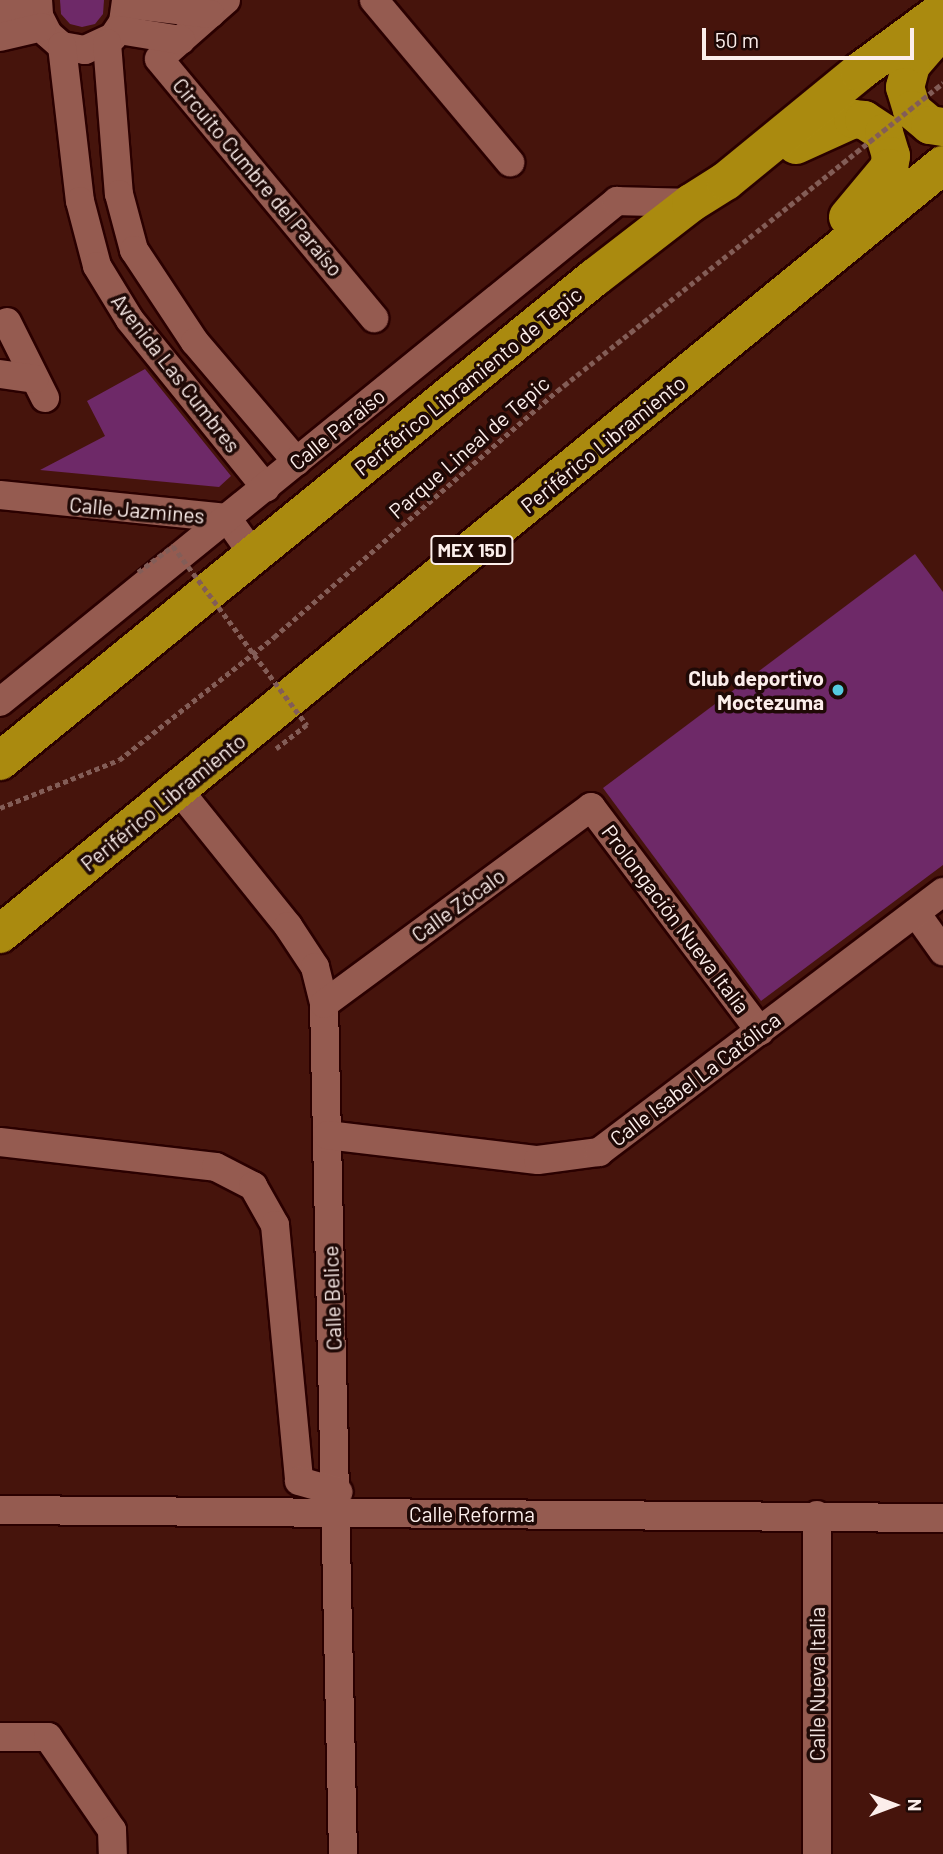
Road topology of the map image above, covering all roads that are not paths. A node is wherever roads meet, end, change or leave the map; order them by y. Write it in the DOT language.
graph roads {
  1 [pos="374,0"];
  2 [pos="218,7"];
  3 [pos="943,10"];
  4 [pos="0,12"];
  5 [pos="45,19"];
  6 [pos="120,19"];
  7 [pos="943,28"];
  8 [pos="0,37"];
  9 [pos="181,40"];
  10 [pos="943,127"];
  11 [pos="510,162"];
  12 [pos="943,165"];
  13 [pos="726,181"];
  14 [pos="691,203"];
  15 [pos="787,288"];
  16 [pos="161,296"];
  17 [pos="3,311"];
  18 [pos="374,318"];
  19 [pos="130,320"];
  20 [pos="195,342"];
  21 [pos="0,351"];
  22 [pos="165,365"];
  23 [pos="0,374"];
  24 [pos="297,462"];
  25 [pos="266,488"];
  26 [pos="0,495"];
  27 [pos="227,518"];
  28 [pos="254,556"];
  29 [pos="0,702"];
  30 [pos="0,761"];
  31 [pos="178,789"];
  32 [pos="591,807"];
  33 [pos="943,892"];
  34 [pos="916,913"];
  35 [pos="0,934"];
  36 [pos="943,951"];
  37 [pos="324,1004"];
  38 [pos="760,1031"];
  39 [pos="327,1135"];
  40 [pos="0,1142"];
  41 [pos="338,1503"];
  42 [pos="0,1510"];
  43 [pos="817,1515"];
  44 [pos="943,1518"];
  45 [pos="0,1737"];
  46 [pos="113,1854"];
  47 [pos="344,1854"];
  48 [pos="817,1854"];
  1 -- 11 [label="street"];
  2 -- 6 [label="street, Circuito Cumbre del Paraíso"];
  2 -- 9 [label="street, Circuito Cumbre del Paraíso"];
  3 -- 13 [label="highway, Periférico Libramiento de Tepic"];
  4 -- 5 [label="street"];
  5 -- 6 [label="street"];
  5 -- 8 [label="street"];
  5 -- 19 [label="street, Avenida Las Cumbres"];
  6 -- 9 [label="street"];
  6 -- 16 [label="street, Avenida Las Cumbres"];
  7 -- 10 [label="highway"];
  9 -- 18 [label="street, Circuito Cumbre del Paraíso"];
  12 -- 15 [label="highway, Periférico Libramiento / MEX 15D"];
  13 -- 14 [label="highway, Periférico Libramiento de Tepic"];
  13 -- 15 [label="highway"];
  14 -- 24 [label="street, Calle Paraíso"];
  14 -- 28 [label="highway, Periférico Libramiento de Tepic"];
  15 -- 31 [label="highway, Periférico Libramiento / MEX 15D"];
  16 -- 19 [label="street"];
  16 -- 20 [label="street, Avenida Las Cumbres"];
  17 -- 21 [label="street"];
  17 -- 23 [label="street"];
  19 -- 22 [label="street, Avenida Las Cumbres"];
  20 -- 22 [label="street"];
  20 -- 24 [label="street, Avenida Las Cumbres"];
  22 -- 25 [label="street, Avenida Las Cumbres"];
  24 -- 25 [label="street, Calle Paraíso"];
  25 -- 27 [label="street, Calle Paraíso"];
  26 -- 27 [label="street, Calle Jazmines"];
  27 -- 28 [label="street, Calle Jazmines"];
  27 -- 29 [label="street, Calle Paraíso"];
  28 -- 30 [label="highway, Periférico Libramiento de Tepic"];
  31 -- 35 [label="highway, Periférico Libramiento / MEX 15D"];
  31 -- 37 [label="street, Calle Belice"];
  32 -- 37 [label="street, Calle Zócalo"];
  32 -- 38 [label="street, Prolongación Nueva Italia"];
  33 -- 34 [label="street, Calle Isabel La Católica"];
  34 -- 36 [label="street"];
  34 -- 38 [label="street, Calle Isabel La Católica"];
  37 -- 39 [label="street, Calle Belice"];
  38 -- 39 [label="street, Calle Isabel La Católica"];
  39 -- 41 [label="street, Calle Belice"];
  40 -- 41 [label="street"];
  41 -- 42 [label="street, Calle Reforma"];
  41 -- 43 [label="street, Calle Reforma"];
  41 -- 47 [label="street, Calle Belice"];
  43 -- 44 [label="street, Calle Reforma"];
  43 -- 48 [label="street, Calle Nueva Italia"];
  45 -- 46 [label="street"];
}
